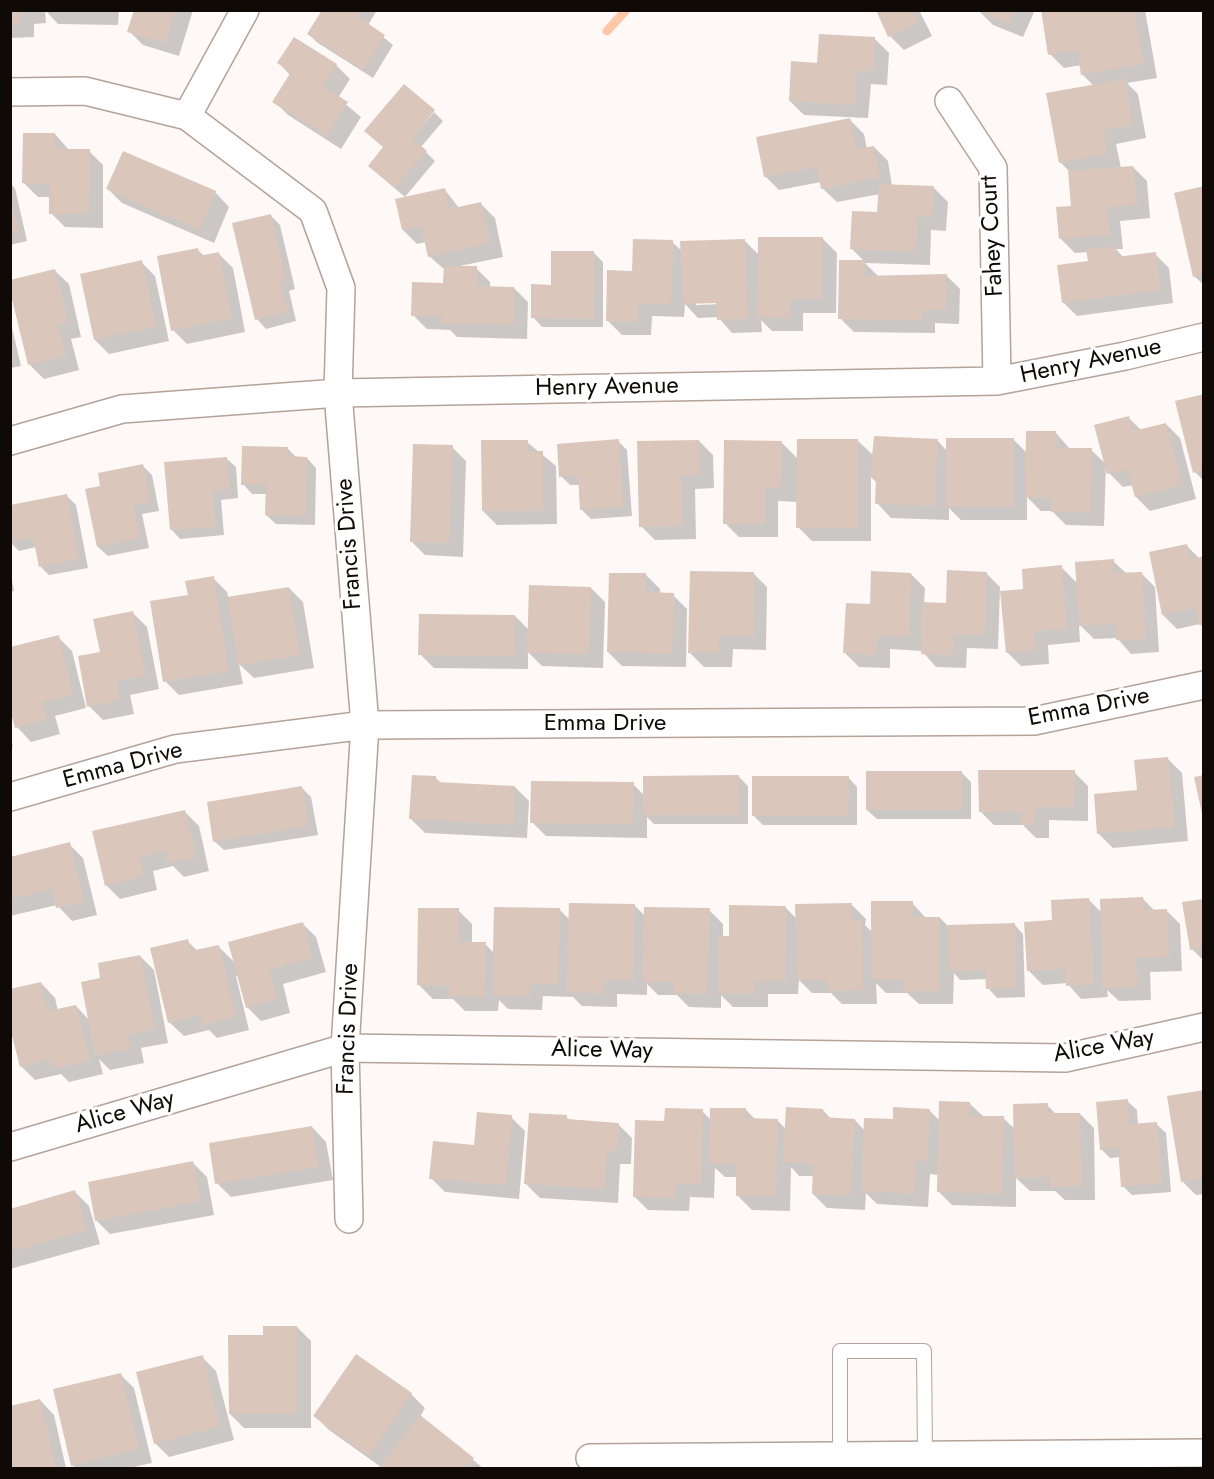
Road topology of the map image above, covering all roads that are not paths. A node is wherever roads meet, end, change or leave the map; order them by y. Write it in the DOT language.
graph roads {
  1 [pos="245,10"];
  2 [pos="10,92"];
  3 [pos="949,101"];
  4 [pos="188,116"];
  5 [pos="1203,337"];
  6 [pos="998,381"];
  7 [pos="338,393"];
  8 [pos="10,441"];
  9 [pos="1203,686"];
  10 [pos="364,725"];
  11 [pos="10,797"];
  12 [pos="1203,1027"];
  13 [pos="345,1048"];
  14 [pos="10,1147"];
  15 [pos="349,1219"];
  16 [pos="1203,1454"];
  17 [pos="926,1455"];
  18 [pos="590,1458"];
  19 [pos="829,1460"];
  20 [pos="1074,1462"];
  1 -- 4 [label="street"];
  2 -- 4 [label="street, Francis Drive"];
  3 -- 6 [label="street, Fahey Court"];
  4 -- 7 [label="street, Francis Drive"];
  5 -- 6 [label="street, Henry Avenue"];
  6 -- 7 [label="street, Henry Avenue"];
  7 -- 8 [label="street, Henry Avenue"];
  7 -- 10 [label="street, Francis Drive"];
  9 -- 10 [label="street, Emma Drive"];
  10 -- 11 [label="street, Emma Drive"];
  10 -- 13 [label="street, Francis Drive"];
  12 -- 13 [label="street, Alice Way"];
  13 -- 14 [label="street, Alice Way"];
  13 -- 15 [label="street, Francis Drive"];
  16 -- 20 [label="street"];
  17 -- 19 [label="street"];
  17 -- 19 [label="lane"];
  17 -- 20 [label="street"];
  18 -- 19 [label="street"];
}
